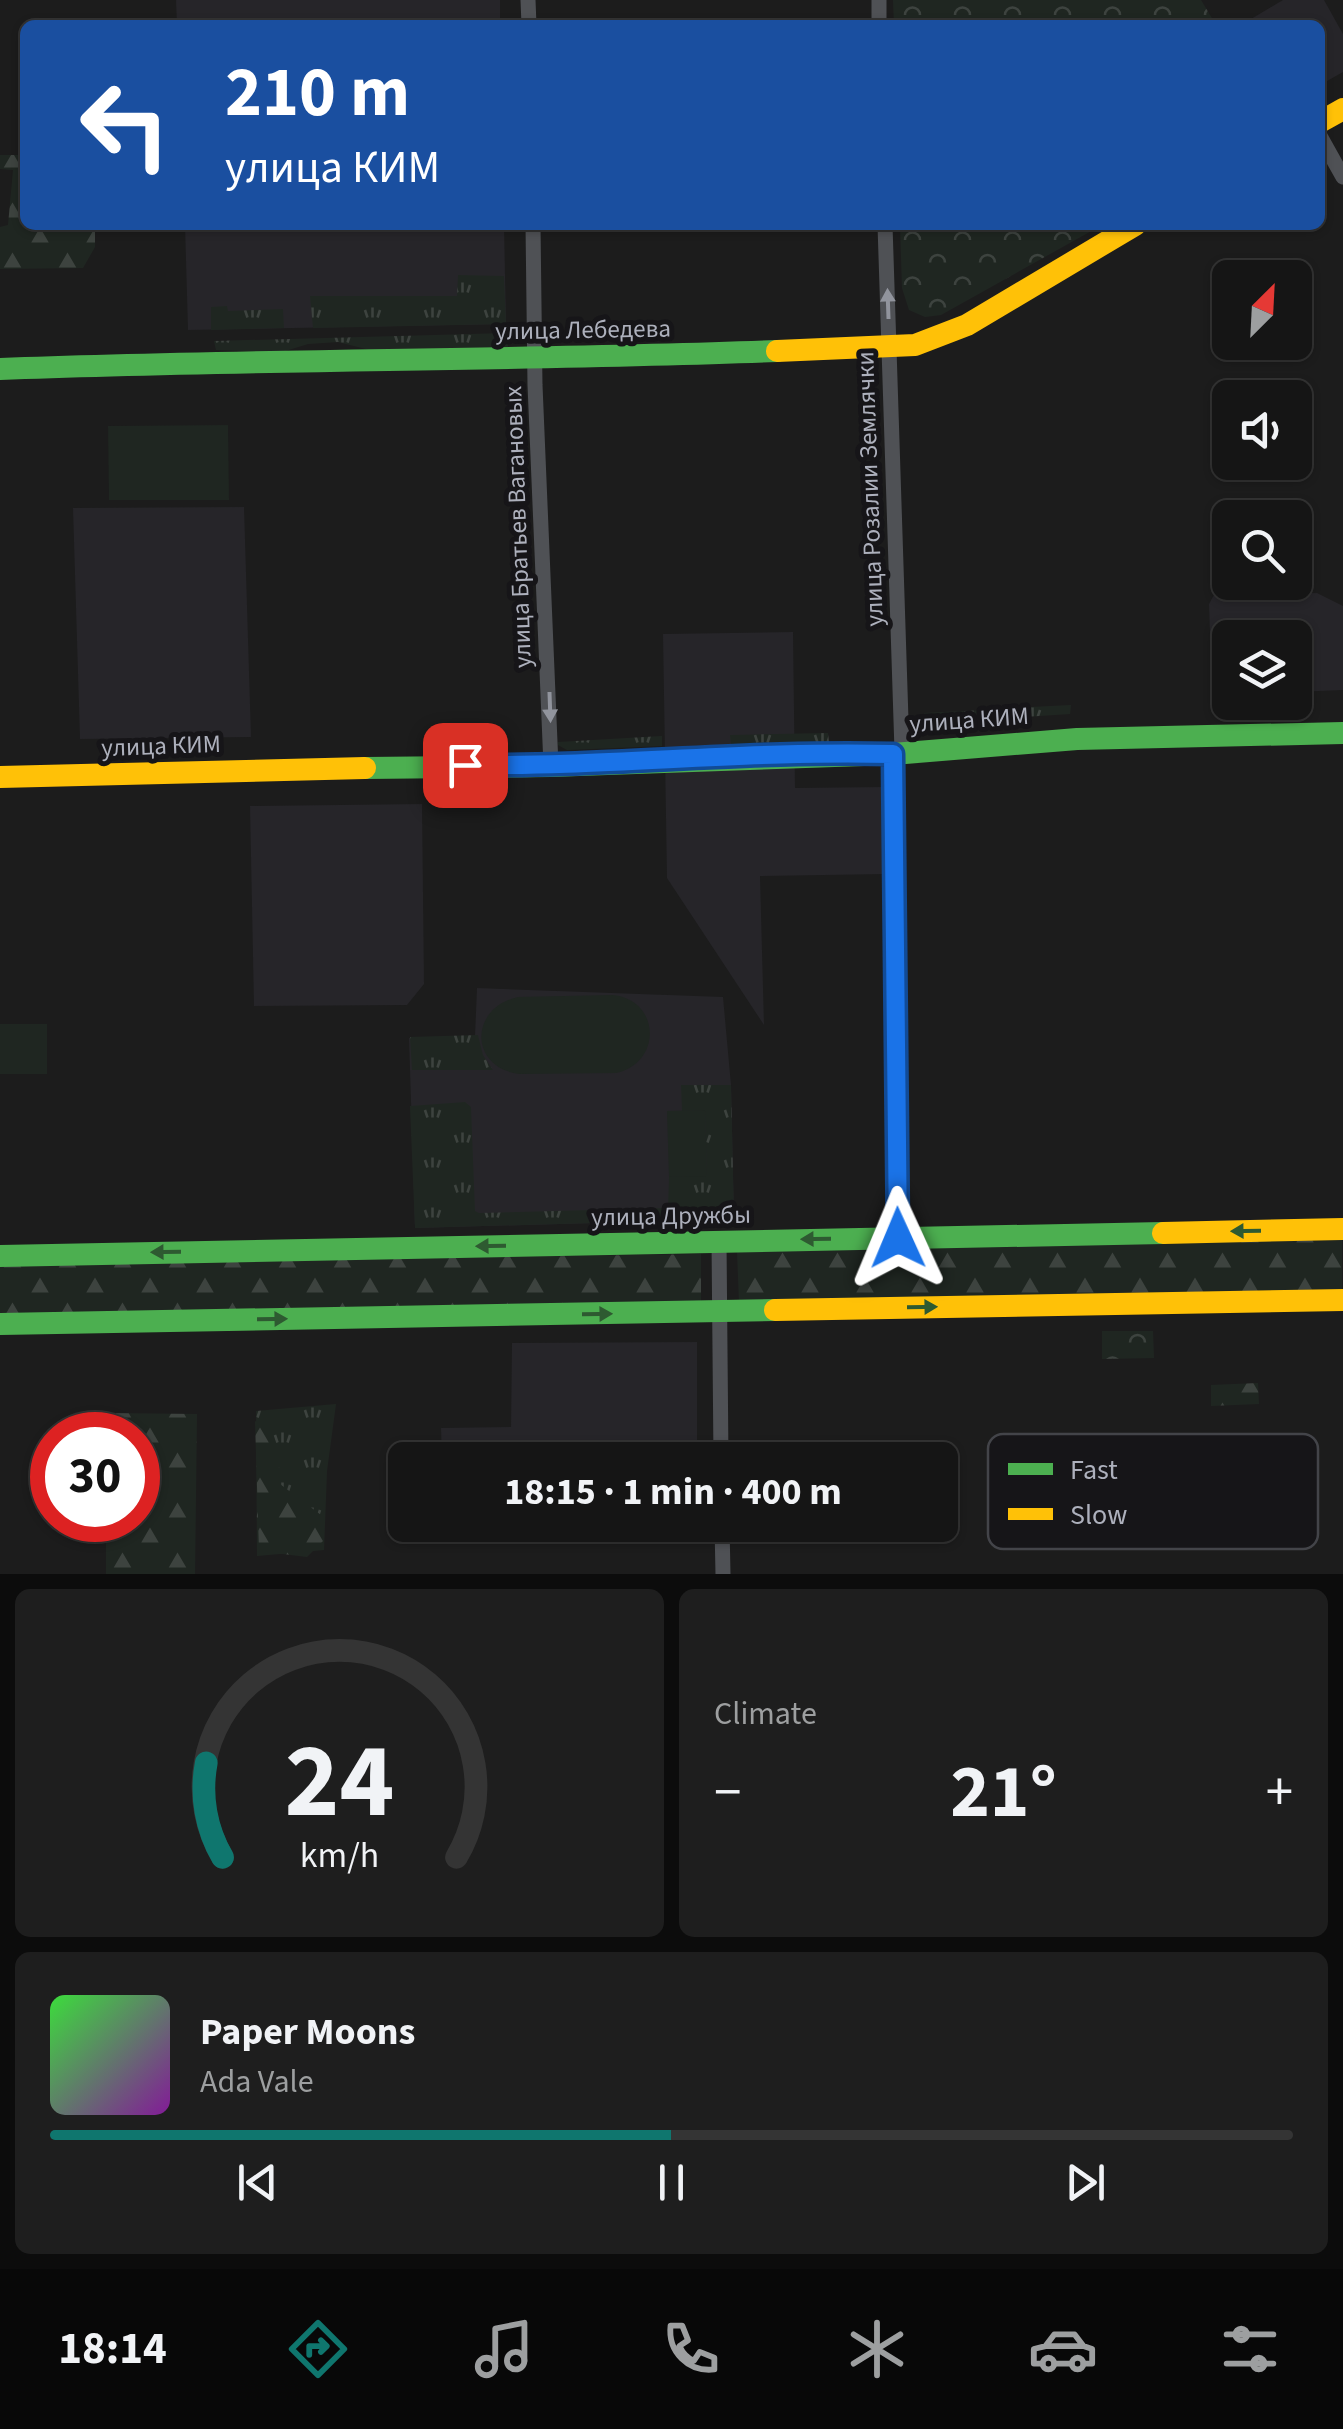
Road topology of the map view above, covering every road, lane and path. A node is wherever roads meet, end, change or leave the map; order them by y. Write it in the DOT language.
graph roads {
  1 [pos="1325,145"];
  2 [pos="1343,177"];
  3 [pos="533,230"];
  4 [pos="885,230"];
  5 [pos="1126,230"];
  6 [pos="890,348"];
  7 [pos="536,358"];
  8 [pos="0,369"];
  9 [pos="1343,733"];
  10 [pos="897,752"];
  11 [pos="551,766"];
  12 [pos="0,777"];
  13 [pos="1343,1229"];
  14 [pos="898,1238"];
  15 [pos="720,1241"];
  16 [pos="0,1256"];
  17 [pos="1343,1300"];
  18 [pos="720,1311"];
  19 [pos="0,1324"];
  20 [pos="721,1442"];
  21 [pos="722,1542"];
  22 [pos="723,1574"];
  1 -- 2 [label="street"];
  3 -- 7 [label="street, улица Братьев Вагановых"];
  6 -- 4 [label="street, улица Розалии Землячки, one-way"];
  5 -- 6 [label="main road, улица Лебедева"];
  6 -- 7 [label="main road, улица Лебедева"];
  6 -- 10 [label="street, улица Розалии Землячки"];
  7 -- 8 [label="main road, улица Лебедева"];
  7 -- 11 [label="street, улица Братьев Вагановых, one-way"];
  9 -- 10 [label="main road, улица КИМ"];
  10 -- 11 [label="main road, улица КИМ"];
  10 -- 14 [label="street, улица Розалии Землячки"];
  11 -- 12 [label="main road, улица КИМ"];
  13 -- 14 [label="main road, улица Дружбы, one-way"];
  14 -- 15 [label="main road, улица Дружбы, one-way"];
  15 -- 16 [label="main road, улица Дружбы, one-way"];
  15 -- 18 [label="street"];
  18 -- 17 [label="main road, one-way"];
  19 -- 18 [label="main road, one-way"];
  18 -- 20 [label="street"];
  21 -- 22 [label="street"];
}
